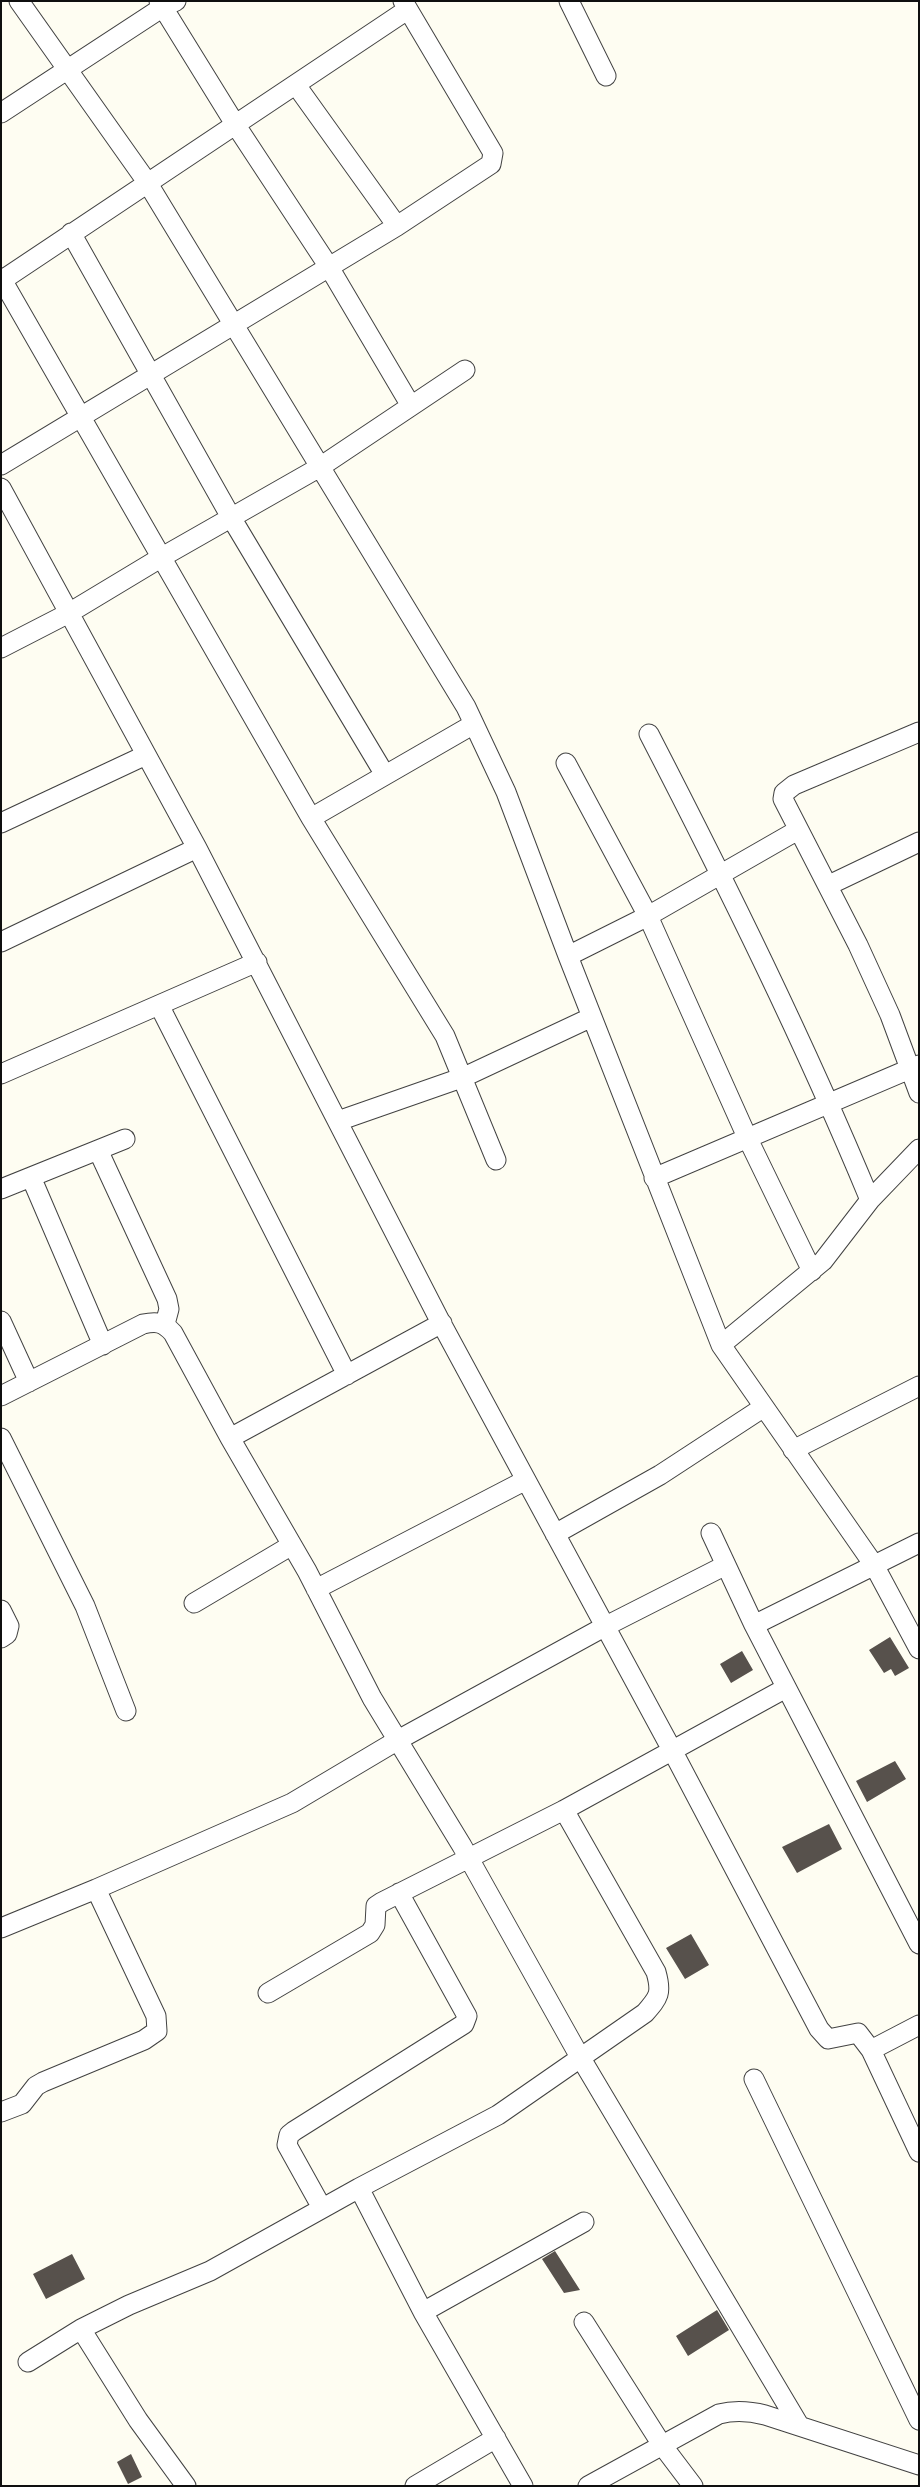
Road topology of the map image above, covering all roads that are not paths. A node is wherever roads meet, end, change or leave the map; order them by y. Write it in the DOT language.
graph roads {
  1 [pos="19,1"];
  2 [pos="569,1"];
  3 [pos="166,3"];
  4 [pos="405,5"];
  5 [pos="68,71"];
  6 [pos="606,76"];
  7 [pos="296,84"];
  8 [pos="1,113"];
  9 [pos="235,124"];
  10 [pos="147,182"];
  11 [pos="397,226"];
  12 [pos="71,233"];
  13 [pos="329,267"];
  14 [pos="2,280"];
  15 [pos="233,324"];
  16 [pos="465,370"];
  17 [pos="150,375"];
  18 [pos="411,406"];
  19 [pos="81,416"];
  20 [pos="1,465"];
  21 [pos="320,467"];
  22 [pos="1,488"];
  23 [pos="232,519"];
  24 [pos="162,557"];
  25 [pos="69,613"];
  26 [pos="1,648"];
  27 [pos="474,724"];
  28 [pos="919,732"];
  29 [pos="649,734"];
  30 [pos="146,755"];
  31 [pos="566,763"];
  32 [pos="385,775"];
  33 [pos="311,818"];
  34 [pos="1,824"];
  35 [pos="798,830"];
  36 [pos="919,842"];
  37 [pos="197,848"];
  38 [pos="721,874"];
  39 [pos="829,885"];
  40 [pos="648,916"];
  41 [pos="1,942"];
  42 [pos="568,956"];
  43 [pos="257,962"];
  44 [pos="159,1005"];
  45 [pos="592,1016"];
  46 [pos="913,1067"];
  47 [pos="1,1074"];
  48 [pos="464,1077"];
  49 [pos="919,1093"];
  50 [pos="830,1104"];
  51 [pos="338,1121"];
  52 [pos="747,1137"];
  53 [pos="125,1139"];
  54 [pos="919,1149"];
  55 [pos="98,1150"];
  56 [pos="496,1160"];
  57 [pos="30,1177"];
  58 [pos="654,1178"];
  59 [pos="1,1189"];
  60 [pos="870,1200"];
  61 [pos="812,1271"];
  62 [pos="1,1321"];
  63 [pos="442,1323"];
  64 [pos="165,1324"];
  65 [pos="103,1345"];
  66 [pos="721,1345"];
  67 [pos="347,1375"];
  68 [pos="29,1382"];
  69 [pos="919,1386"];
  70 [pos="1,1396"];
  71 [pos="764,1407"];
  72 [pos="1,1438"];
  73 [pos="230,1438"];
  74 [pos="793,1450"];
  75 [pos="526,1480"];
  76 [pos="711,1533"];
  77 [pos="555,1534"];
  78 [pos="919,1543"];
  79 [pos="292,1545"];
  80 [pos="726,1564"];
  81 [pos="874,1565"];
  82 [pos="316,1589"];
  83 [pos="194,1603"];
  84 [pos="1,1610"];
  85 [pos="754,1625"];
  86 [pos="604,1626"];
  87 [pos="1,1638"];
  88 [pos="919,1649"];
  89 [pos="786,1688"];
  90 [pos="126,1711"];
  91 [pos="398,1740"];
  92 [pos="672,1750"];
  93 [pos="564,1810"];
  94 [pos="470,1859"];
  95 [pos="96,1889"];
  96 [pos="400,1893"];
  97 [pos="1,1928"];
  98 [pos="919,1944"];
  99 [pos="268,1993"];
  100 [pos="919,2024"];
  101 [pos="870,2050"];
  102 [pos="582,2058"];
  103 [pos="754,2079"];
  104 [pos="1,2112"];
  105 [pos="919,2152"];
  106 [pos="359,2188"];
  107 [pos="322,2208"];
  108 [pos="584,2222"];
  109 [pos="423,2312"];
  110 [pos="584,2322"];
  111 [pos="81,2329"];
  112 [pos="28,2362"];
  113 [pos="919,2420"];
  114 [pos="798,2425"];
  115 [pos="496,2438"];
  116 [pos="662,2445"];
  117 [pos="919,2465"];
  118 [pos="186,2486"];
  119 [pos="415,2486"];
  120 [pos="523,2486"];
  121 [pos="588,2486"];
  122 [pos="693,2486"];
  1 -- 5 [label="street"];
  2 -- 6 [label="street"];
  3 -- 5 [label="street"];
  3 -- 9 [label="street"];
  4 -- 7 [label="street"];
  4 -- 11 [label="street"];
  5 -- 8 [label="street"];
  5 -- 10 [label="street"];
  7 -- 9 [label="street"];
  7 -- 11 [label="street"];
  9 -- 10 [label="street"];
  9 -- 13 [label="street"];
  10 -- 12 [label="street"];
  10 -- 15 [label="street"];
  11 -- 13 [label="street"];
  12 -- 14 [label="street"];
  12 -- 17 [label="street"];
  13 -- 15 [label="street"];
  13 -- 18 [label="street"];
  14 -- 19 [label="street"];
  15 -- 17 [label="street"];
  15 -- 21 [label="street"];
  16 -- 18 [label="street"];
  17 -- 19 [label="street"];
  17 -- 23 [label="street"];
  18 -- 21 [label="street"];
  19 -- 20 [label="street"];
  19 -- 24 [label="street"];
  21 -- 23 [label="street"];
  21 -- 27 [label="street"];
  22 -- 25 [label="street"];
  23 -- 24 [label="street"];
  23 -- 32 [label="street"];
  24 -- 25 [label="street"];
  24 -- 33 [label="street"];
  25 -- 26 [label="street"];
  25 -- 30 [label="street"];
  27 -- 32 [label="street"];
  27 -- 42 [label="street"];
  28 -- 35 [label="street"];
  29 -- 38 [label="street"];
  30 -- 34 [label="street"];
  30 -- 37 [label="street"];
  31 -- 40 [label="street"];
  32 -- 33 [label="street"];
  33 -- 48 [label="street"];
  35 -- 38 [label="street"];
  35 -- 39 [label="street"];
  36 -- 39 [label="street"];
  37 -- 41 [label="street"];
  37 -- 43 [label="street"];
  38 -- 40 [label="street"];
  38 -- 50 [label="street"];
  39 -- 46 [label="street"];
  40 -- 42 [label="street"];
  40 -- 52 [label="street"];
  42 -- 45 [label="street"];
  43 -- 44 [label="street"];
  43 -- 51 [label="street"];
  44 -- 47 [label="street"];
  44 -- 67 [label="street"];
  45 -- 48 [label="street"];
  45 -- 58 [label="street"];
  46 -- 49 [label="street"];
  46 -- 50 [label="street"];
  48 -- 51 [label="street"];
  48 -- 56 [label="street"];
  50 -- 52 [label="street"];
  50 -- 60 [label="street"];
  51 -- 63 [label="street"];
  52 -- 58 [label="street"];
  52 -- 61 [label="street"];
  53 -- 55 [label="street"];
  54 -- 60 [label="street"];
  55 -- 57 [label="street"];
  55 -- 64 [label="street"];
  57 -- 59 [label="street"];
  57 -- 65 [label="street"];
  58 -- 66 [label="street"];
  60 -- 61 [label="street"];
  61 -- 66 [label="street"];
  62 -- 68 [label="street"];
  63 -- 67 [label="street"];
  63 -- 75 [label="street"];
  64 -- 65 [label="street"];
  64 -- 73 [label="street"];
  65 -- 68 [label="street"];
  66 -- 71 [label="street"];
  67 -- 73 [label="street"];
  68 -- 70 [label="street"];
  69 -- 74 [label="street"];
  71 -- 74 [label="street"];
  71 -- 77 [label="street"];
  72 -- 90 [label="street"];
  73 -- 79 [label="street"];
  74 -- 81 [label="street"];
  75 -- 77 [label="street"];
  75 -- 82 [label="street"];
  76 -- 80 [label="street"];
  77 -- 86 [label="street"];
  78 -- 81 [label="street"];
  79 -- 82 [label="street"];
  79 -- 83 [label="street"];
  80 -- 85 [label="street"];
  80 -- 86 [label="street"];
  81 -- 85 [label="street"];
  81 -- 88 [label="street"];
  82 -- 91 [label="street"];
  84 -- 87 [label="street"];
  85 -- 89 [label="street"];
  86 -- 91 [label="street"];
  86 -- 92 [label="street"];
  89 -- 92 [label="street"];
  89 -- 98 [label="street"];
  91 -- 94 [label="street"];
  91 -- 95 [label="street"];
  92 -- 93 [label="street"];
  92 -- 101 [label="street"];
  93 -- 94 [label="street"];
  93 -- 102 [label="street"];
  94 -- 96 [label="street"];
  94 -- 102 [label="street"];
  95 -- 97 [label="street"];
  95 -- 104 [label="street"];
  96 -- 99 [label="street"];
  96 -- 107 [label="street"];
  100 -- 101 [label="street"];
  101 -- 105 [label="street"];
  102 -- 106 [label="street"];
  102 -- 114 [label="street"];
  103 -- 113 [label="street"];
  106 -- 107 [label="street"];
  106 -- 109 [label="street"];
  107 -- 111 [label="street"];
  108 -- 109 [label="street"];
  109 -- 115 [label="street"];
  110 -- 116 [label="street"];
  111 -- 112 [label="street"];
  111 -- 118 [label="street"];
  114 -- 116 [label="street"];
  114 -- 117 [label="street"];
  115 -- 119 [label="street"];
  115 -- 120 [label="street"];
  116 -- 121 [label="street"];
  116 -- 122 [label="street"];
}
